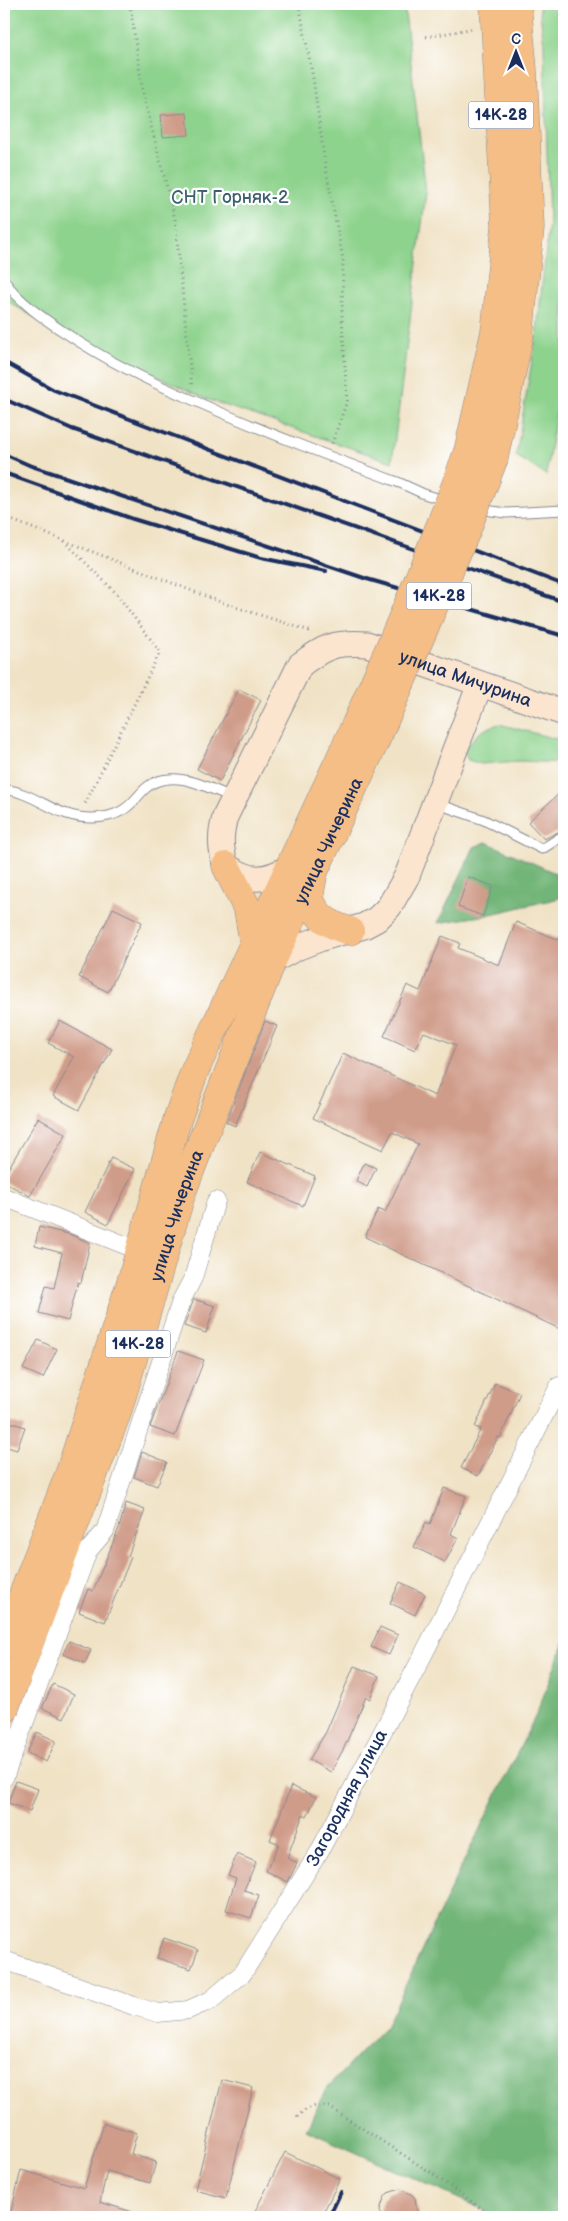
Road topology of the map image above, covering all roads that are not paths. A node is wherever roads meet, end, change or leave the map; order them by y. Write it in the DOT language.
graph roads {
  1 [pos="494,4"];
  2 [pos="517,4"];
  3 [pos="4,280"];
  4 [pos="481,455"];
  5 [pos="564,510"];
  6 [pos="480,684"];
  7 [pos="564,713"];
  8 [pos="4,789"];
  9 [pos="234,798"];
  10 [pos="435,803"];
  11 [pos="564,835"];
  12 [pos="226,866"];
  13 [pos="301,871"];
  14 [pos="350,931"];
  15 [pos="263,953"];
  16 [pos="4,1197"];
  17 [pos="216,1201"];
  18 [pos="140,1252"];
  19 [pos="559,1386"];
  20 [pos="4,1644"];
  21 [pos="4,1710"];
  22 [pos="4,1778"];
  23 [pos="4,1960"];
  1 -- 4 [label="main road, 14К-28"];
  2 -- 4 [label="main road, 14К-28"];
  3 -- 5 [label="lane"];
  4 -- 13 [label="main road, улица Чичерина / 14К-28, bridge"];
  6 -- 7 [label="main road, улица Мичурина"];
  6 -- 9 [label="main road, улица Мичурина"];
  6 -- 10 [label="main road"];
  8 -- 9 [label="lane"];
  9 -- 12 [label="main road"];
  10 -- 11 [label="lane"];
  10 -- 14 [label="main road"];
  12 -- 13 [label="main road"];
  12 -- 15 [label="main road"];
  13 -- 14 [label="main road"];
  13 -- 15 [label="main road, улица Чичерина / 14К-28"];
  14 -- 15 [label="main road"];
  15 -- 18 [label="main road, улица Чичерина / 14К-28"];
  15 -- 21 [label="main road, улица Чичерина / 14К-28"];
  16 -- 18 [label="street"];
  17 -- 22 [label="street"];
  18 -- 20 [label="main road, улица Чичерина / 14К-28"];
  19 -- 23 [label="street, Загородняя улица"];
}
